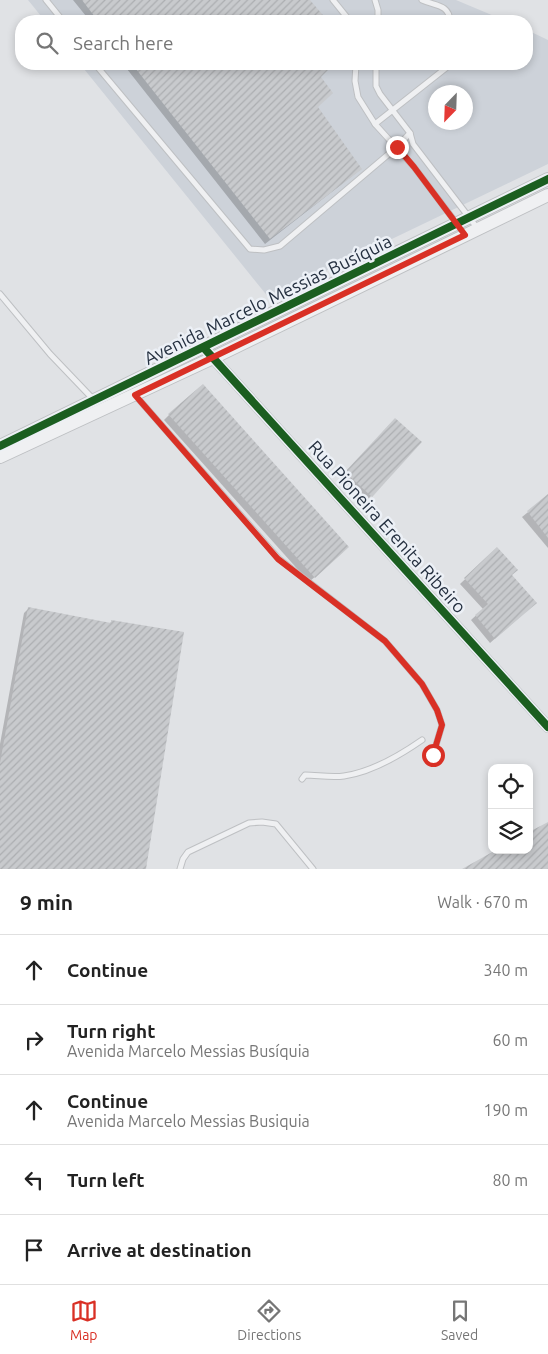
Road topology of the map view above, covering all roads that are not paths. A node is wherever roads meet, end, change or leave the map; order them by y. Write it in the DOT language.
graph roads {
  1 [pos="46,0"];
  2 [pos="333,0"];
  3 [pos="375,0"];
  4 [pos="422,0"];
  5 [pos="58,15"];
  6 [pos="345,15"];
  7 [pos="378,15"];
  8 [pos="449,15"];
  9 [pos="100,70"];
  10 [pos="356,70"];
  11 [pos="376,70"];
  12 [pos="443,70"];
  13 [pos="393,110"];
  14 [pos="375,124"];
  15 [pos="410,133"];
  16 [pos="397,147"];
  17 [pos="425,159"];
  18 [pos="414,167"];
  19 [pos="548,179"];
  20 [pos="548,195"];
  21 [pos="469,218"];
  22 [pos="457,224"];
  23 [pos="478,229"];
  24 [pos="465,235"];
  25 [pos="0,294"];
  26 [pos="208,353"];
  27 [pos="135,395"];
  28 [pos="99,405"];
  29 [pos="3,450"];
  30 [pos="548,727"];
  31 [pos="422,740"];
  32 [pos="433,755"];
  33 [pos="302,779"];
  34 [pos="180,869"];
  35 [pos="313,869"];
  1 -- 5 [label="lane"];
  2 -- 6 [label="lane"];
  3 -- 7 [label="lane"];
  4 -- 8 [label="lane"];
  9 -- 16 [label="lane"];
  10 -- 14 [label="lane"];
  11 -- 13 [label="lane"];
  12 -- 13 [label="lane"];
  13 -- 14 [label="lane"];
  13 -- 15 [label="lane"];
  14 -- 16 [label="lane"];
  15 -- 16 [label="lane"];
  15 -- 17 [label="lane"];
  16 -- 18 [label="lane"];
  17 -- 18 [label="lane"];
  17 -- 21 [label="lane"];
  18 -- 22 [label="lane"];
  19 -- 21 [label="street, Avenida Marcelo Messias Busíquia"];
  20 -- 23 [label="street"];
  21 -- 22 [label="street, Avenida Marcelo Messias Busíquia"];
  21 -- 23 [label="lane"];
  22 -- 24 [label="lane"];
  22 -- 26 [label="street, Avenida Marcelo Messias Busíquia"];
  23 -- 24 [label="street"];
  24 -- 26 [label="street"];
  25 -- 28 [label="lane"];
  26 -- 27 [label="street, Avenida Marcelo Messias Busíquia"];
  26 -- 28 [label="street, Avenida Marcelo Messias Busíquia"];
  26 -- 30 [label="street, Rua Pioneira Erenita Ribeiro"];
  27 -- 28 [label="street, Avenida Marcelo Messias Busíquia"];
  27 -- 32 [label="lane"];
  28 -- 29 [label="street, Avenida Marcelo Messias Busíquia"];
  31 -- 33 [label="lane"];
  34 -- 35 [label="lane"];
}
